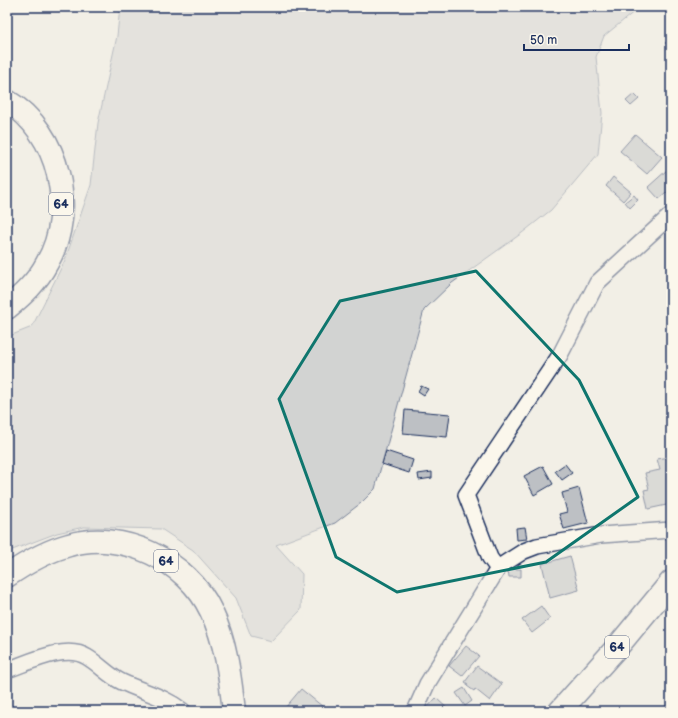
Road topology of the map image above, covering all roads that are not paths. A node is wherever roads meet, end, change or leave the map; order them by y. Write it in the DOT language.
graph roads {
  1 [pos="7,101"];
  2 [pos="671,215"];
  3 [pos="7,308"];
  4 [pos="671,530"];
  5 [pos="498,569"];
  6 [pos="7,576"];
  7 [pos="671,582"];
  8 [pos="7,670"];
  9 [pos="182,711"];
  10 [pos="234,711"];
  11 [pos="415,711"];
  12 [pos="560,711"];
  1 -- 3 [label="main road, 64"];
  2 -- 5 [label="street"];
  4 -- 5 [label="street"];
  5 -- 11 [label="street"];
  6 -- 10 [label="main road, 64"];
  7 -- 12 [label="main road, 64"];
  8 -- 9 [label="street"];
}
